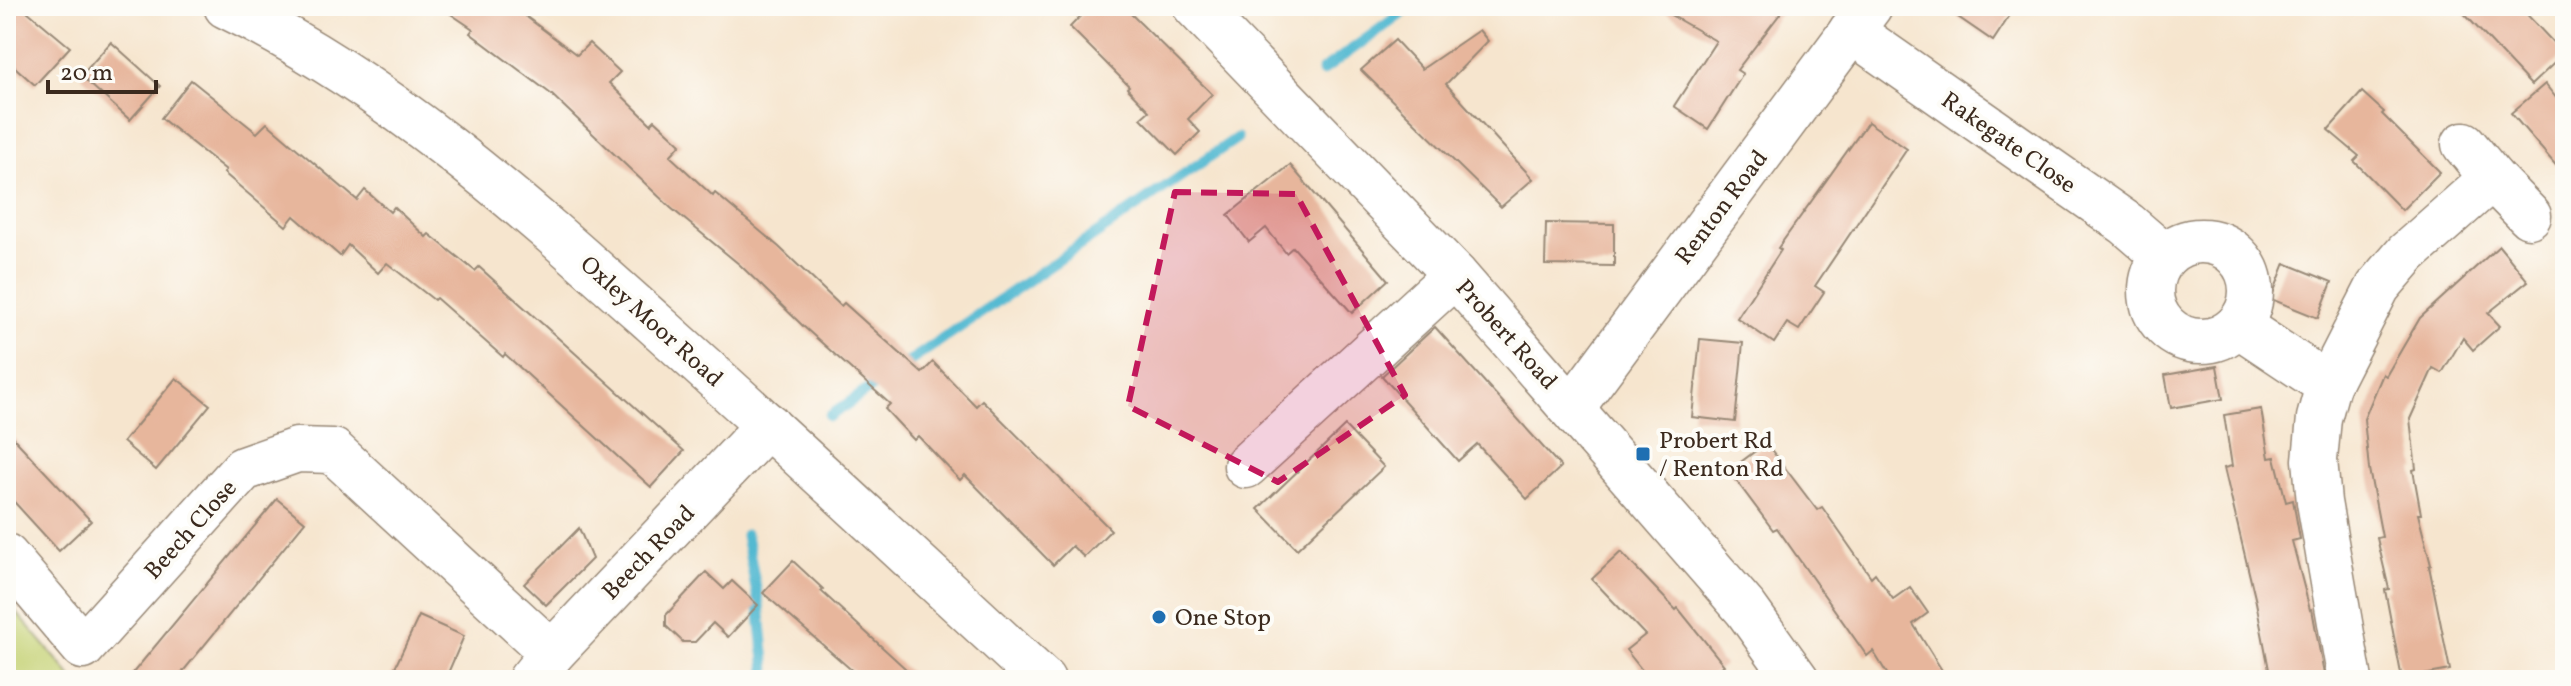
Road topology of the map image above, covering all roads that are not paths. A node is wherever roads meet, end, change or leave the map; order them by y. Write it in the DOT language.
graph roads {
  1 [pos="226,6"];
  2 [pos="1195,6"];
  3 [pos="1860,19"];
  4 [pos="2464,144"];
  5 [pos="2492,178"];
  6 [pos="2529,216"];
  7 [pos="2164,256"];
  8 [pos="1455,275"];
  9 [pos="2238,325"];
  10 [pos="2328,385"];
  11 [pos="1572,408"];
  12 [pos="768,425"];
  13 [pos="1246,466"];
  14 [pos="6,556"];
  15 [pos="541,666"];
  16 [pos="1043,680"];
  17 [pos="1797,680"];
  18 [pos="2350,680"];
  1 -- 12 [label="street, Oxley Moor Road"];
  2 -- 8 [label="street, Probert Road"];
  3 -- 7 [label="street, Rakegate Close"];
  3 -- 11 [label="street, Renton Road"];
  4 -- 5 [label="street"];
  5 -- 6 [label="street"];
  5 -- 10 [label="street"];
  7 -- 9 [label="street"];
  7 -- 9 [label="street"];
  8 -- 11 [label="street, Probert Road"];
  8 -- 13 [label="street"];
  9 -- 10 [label="street"];
  10 -- 18 [label="street"];
  11 -- 17 [label="street, Probert Road"];
  12 -- 15 [label="street, Beech Road"];
  12 -- 16 [label="street, Oxley Moor Road"];
  14 -- 15 [label="street, Beech Close"];
}
